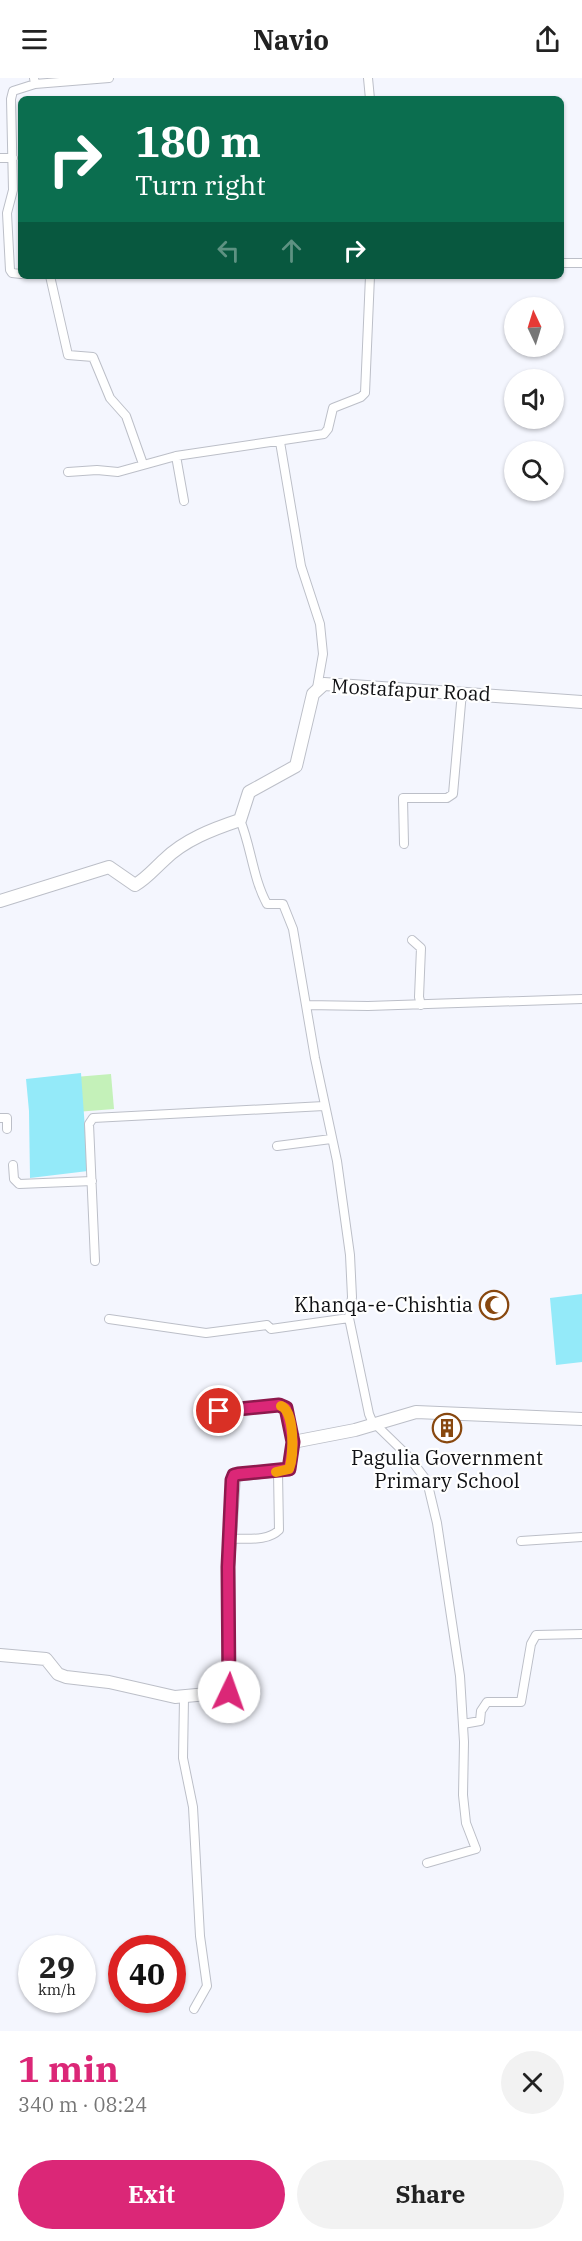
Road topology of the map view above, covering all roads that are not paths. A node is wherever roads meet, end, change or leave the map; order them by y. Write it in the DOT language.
graph roads {
  1 [pos="109,78"];
  2 [pos="368,78"];
  3 [pos="35,81"];
  4 [pos="370,96"];
  5 [pos="0,158"];
  6 [pos="13,158"];
  7 [pos="582,262"];
  8 [pos="564,263"];
  9 [pos="18,274"];
  10 [pos="51,279"];
  11 [pos="370,279"];
  12 [pos="280,442"];
  13 [pos="176,456"];
  14 [pos="143,464"];
  15 [pos="68,472"];
  16 [pos="184,501"];
  17 [pos="317,688"];
  18 [pos="462,692"];
  19 [pos="582,702"];
  20 [pos="240,820"];
  21 [pos="404,844"];
  22 [pos="0,901"];
  23 [pos="412,940"];
  24 [pos="582,999"];
  25 [pos="306,1005"];
  26 [pos="421,1005"];
  27 [pos="324,1106"];
  28 [pos="0,1118"];
  29 [pos="7,1129"];
  30 [pos="332,1139"];
  31 [pos="277,1146"];
  32 [pos="13,1165"];
  33 [pos="92,1181"];
  34 [pos="95,1261"];
  35 [pos="349,1318"];
  36 [pos="109,1319"];
  37 [pos="219,1411"];
  38 [pos="582,1419"];
  39 [pos="375,1424"];
  40 [pos="293,1442"];
  41 [pos="278,1472"];
  42 [pos="582,1537"];
  43 [pos="230,1539"];
  44 [pos="521,1541"];
  45 [pos="582,1634"];
  46 [pos="0,1655"];
  47 [pos="184,1698"];
  48 [pos="463,1724"];
  49 [pos="427,1863"];
  50 [pos="194,2009"];
  1 -- 3 [label="street"];
  2 -- 4 [label="street"];
  3 -- 6 [label="street"];
  5 -- 6 [label="street"];
  6 -- 9 [label="street"];
  7 -- 8 [label="street"];
  10 -- 14 [label="street"];
  11 -- 12 [label="street"];
  12 -- 13 [label="street"];
  12 -- 17 [label="street"];
  13 -- 14 [label="street"];
  13 -- 16 [label="street"];
  14 -- 15 [label="street"];
  17 -- 18 [label="street, Mostafapur Road"];
  17 -- 20 [label="street, Mostafapur Road"];
  18 -- 19 [label="street, Mostafapur Road"];
  18 -- 21 [label="street"];
  20 -- 22 [label="street"];
  20 -- 25 [label="street"];
  23 -- 26 [label="street"];
  24 -- 26 [label="street"];
  25 -- 26 [label="street"];
  25 -- 27 [label="street"];
  27 -- 30 [label="street"];
  27 -- 33 [label="street"];
  28 -- 29 [label="street"];
  30 -- 31 [label="street"];
  30 -- 35 [label="street"];
  32 -- 33 [label="street"];
  33 -- 34 [label="street"];
  35 -- 36 [label="street"];
  35 -- 39 [label="street"];
  37 -- 40 [label="street"];
  38 -- 39 [label="street"];
  39 -- 40 [label="street"];
  39 -- 48 [label="street"];
  40 -- 41 [label="street"];
  41 -- 43 [label="street"];
  41 -- 43 [label="street"];
  42 -- 44 [label="street"];
  43 -- 47 [label="street"];
  45 -- 48 [label="street"];
  46 -- 47 [label="street"];
  47 -- 50 [label="street"];
  48 -- 49 [label="street"];
}
